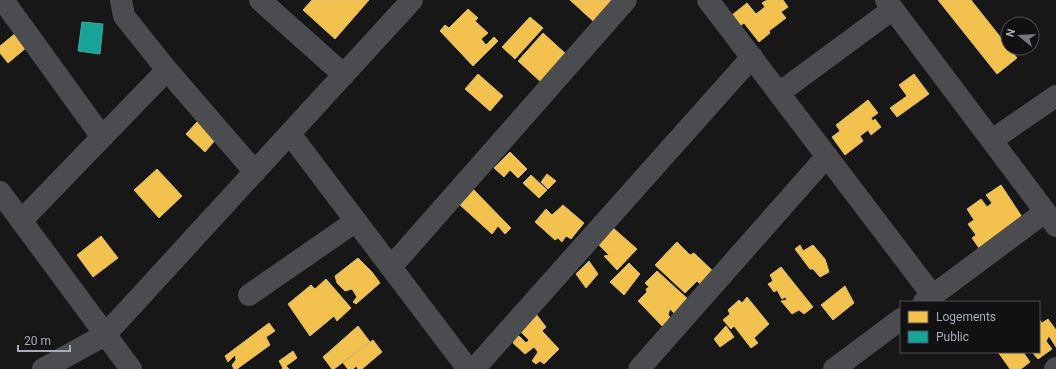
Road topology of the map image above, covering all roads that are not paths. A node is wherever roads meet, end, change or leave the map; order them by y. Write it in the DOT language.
graph roads {
  1 [pos="3,0"];
  2 [pos="121,0"];
  3 [pos="260,0"];
  4 [pos="412,0"];
  5 [pos="626,0"];
  6 [pos="708,0"];
  7 [pos="889,4"];
  8 [pos="752,58"];
  9 [pos="167,70"];
  10 [pos="344,75"];
  11 [pos="779,93"];
  12 [pos="1056,96"];
  13 [pos="290,134"];
  14 [pos="102,137"];
  15 [pos="992,140"];
  16 [pos="827,156"];
  17 [pos="255,172"];
  18 [pos="0,192"];
  19 [pos="1051,219"];
  20 [pos="21,221"];
  21 [pos="356,221"];
  22 [pos="391,267"];
  23 [pos="249,296"];
  24 [pos="928,299"];
  25 [pos="900,320"];
  26 [pos="105,335"];
  27 [pos="43,369"];
  28 [pos="130,369"];
  29 [pos="468,369"];
  30 [pos="474,369"];
  31 [pos="638,369"];
  32 [pos="834,369"];
  1 -- 14 [label="street"];
  2 -- 9 [label="street"];
  3 -- 10 [label="street"];
  4 -- 10 [label="street"];
  5 -- 22 [label="street"];
  6 -- 8 [label="street"];
  7 -- 11 [label="street"];
  7 -- 15 [label="street"];
  8 -- 11 [label="street"];
  8 -- 30 [label="street"];
  9 -- 14 [label="street"];
  9 -- 17 [label="street"];
  10 -- 13 [label="street"];
  11 -- 16 [label="street"];
  12 -- 15 [label="street"];
  13 -- 17 [label="street"];
  13 -- 21 [label="street"];
  14 -- 20 [label="street"];
  15 -- 19 [label="street"];
  16 -- 24 [label="street"];
  16 -- 31 [label="street"];
  17 -- 26 [label="street"];
  18 -- 20 [label="street"];
  19 -- 24 [label="street"];
  20 -- 26 [label="street"];
  21 -- 22 [label="street"];
  21 -- 23 [label="street"];
  22 -- 29 [label="street"];
  25 -- 32 [label="street"];
  26 -- 27 [label="street"];
  26 -- 28 [label="street"];
}
